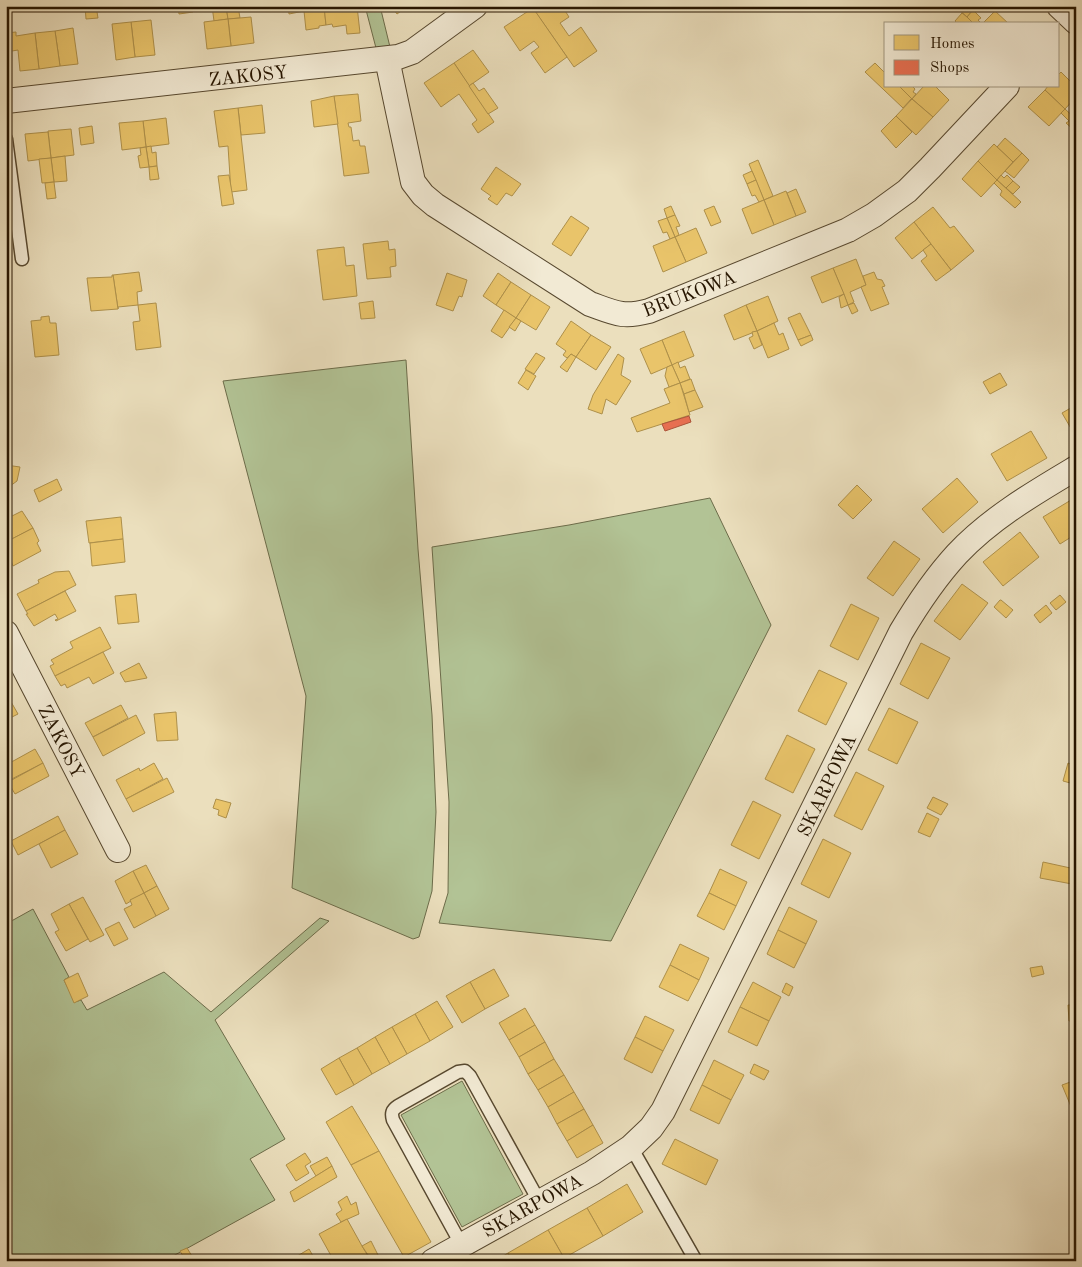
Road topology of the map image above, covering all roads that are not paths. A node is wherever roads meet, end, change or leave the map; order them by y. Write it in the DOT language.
graph roads {
  1 [pos="475,6"];
  2 [pos="387,59"];
  3 [pos="1005,88"];
  4 [pos="6,101"];
  5 [pos="6,139"];
  6 [pos="22,259"];
  7 [pos="1076,468"];
  8 [pos="6,633"];
  9 [pos="118,850"];
  10 [pos="631,1147"];
  11 [pos="539,1201"];
  12 [pos="461,1244"];
  13 [pos="433,1261"];
  14 [pos="696,1261"];
  1 -- 2 [label="street, ZAKOSY"];
  2 -- 3 [label="street, BRUKOWA"];
  2 -- 4 [label="street, ZAKOSY"];
  5 -- 6 [label="lane"];
  7 -- 10 [label="street, SKARPOWA"];
  8 -- 9 [label="street, ZAKOSY"];
  10 -- 11 [label="street, SKARPOWA"];
  10 -- 14 [label="lane"];
  11 -- 12 [label="street, SKARPOWA"];
  11 -- 12 [label="lane"];
  12 -- 13 [label="street, SKARPOWA"];
}
